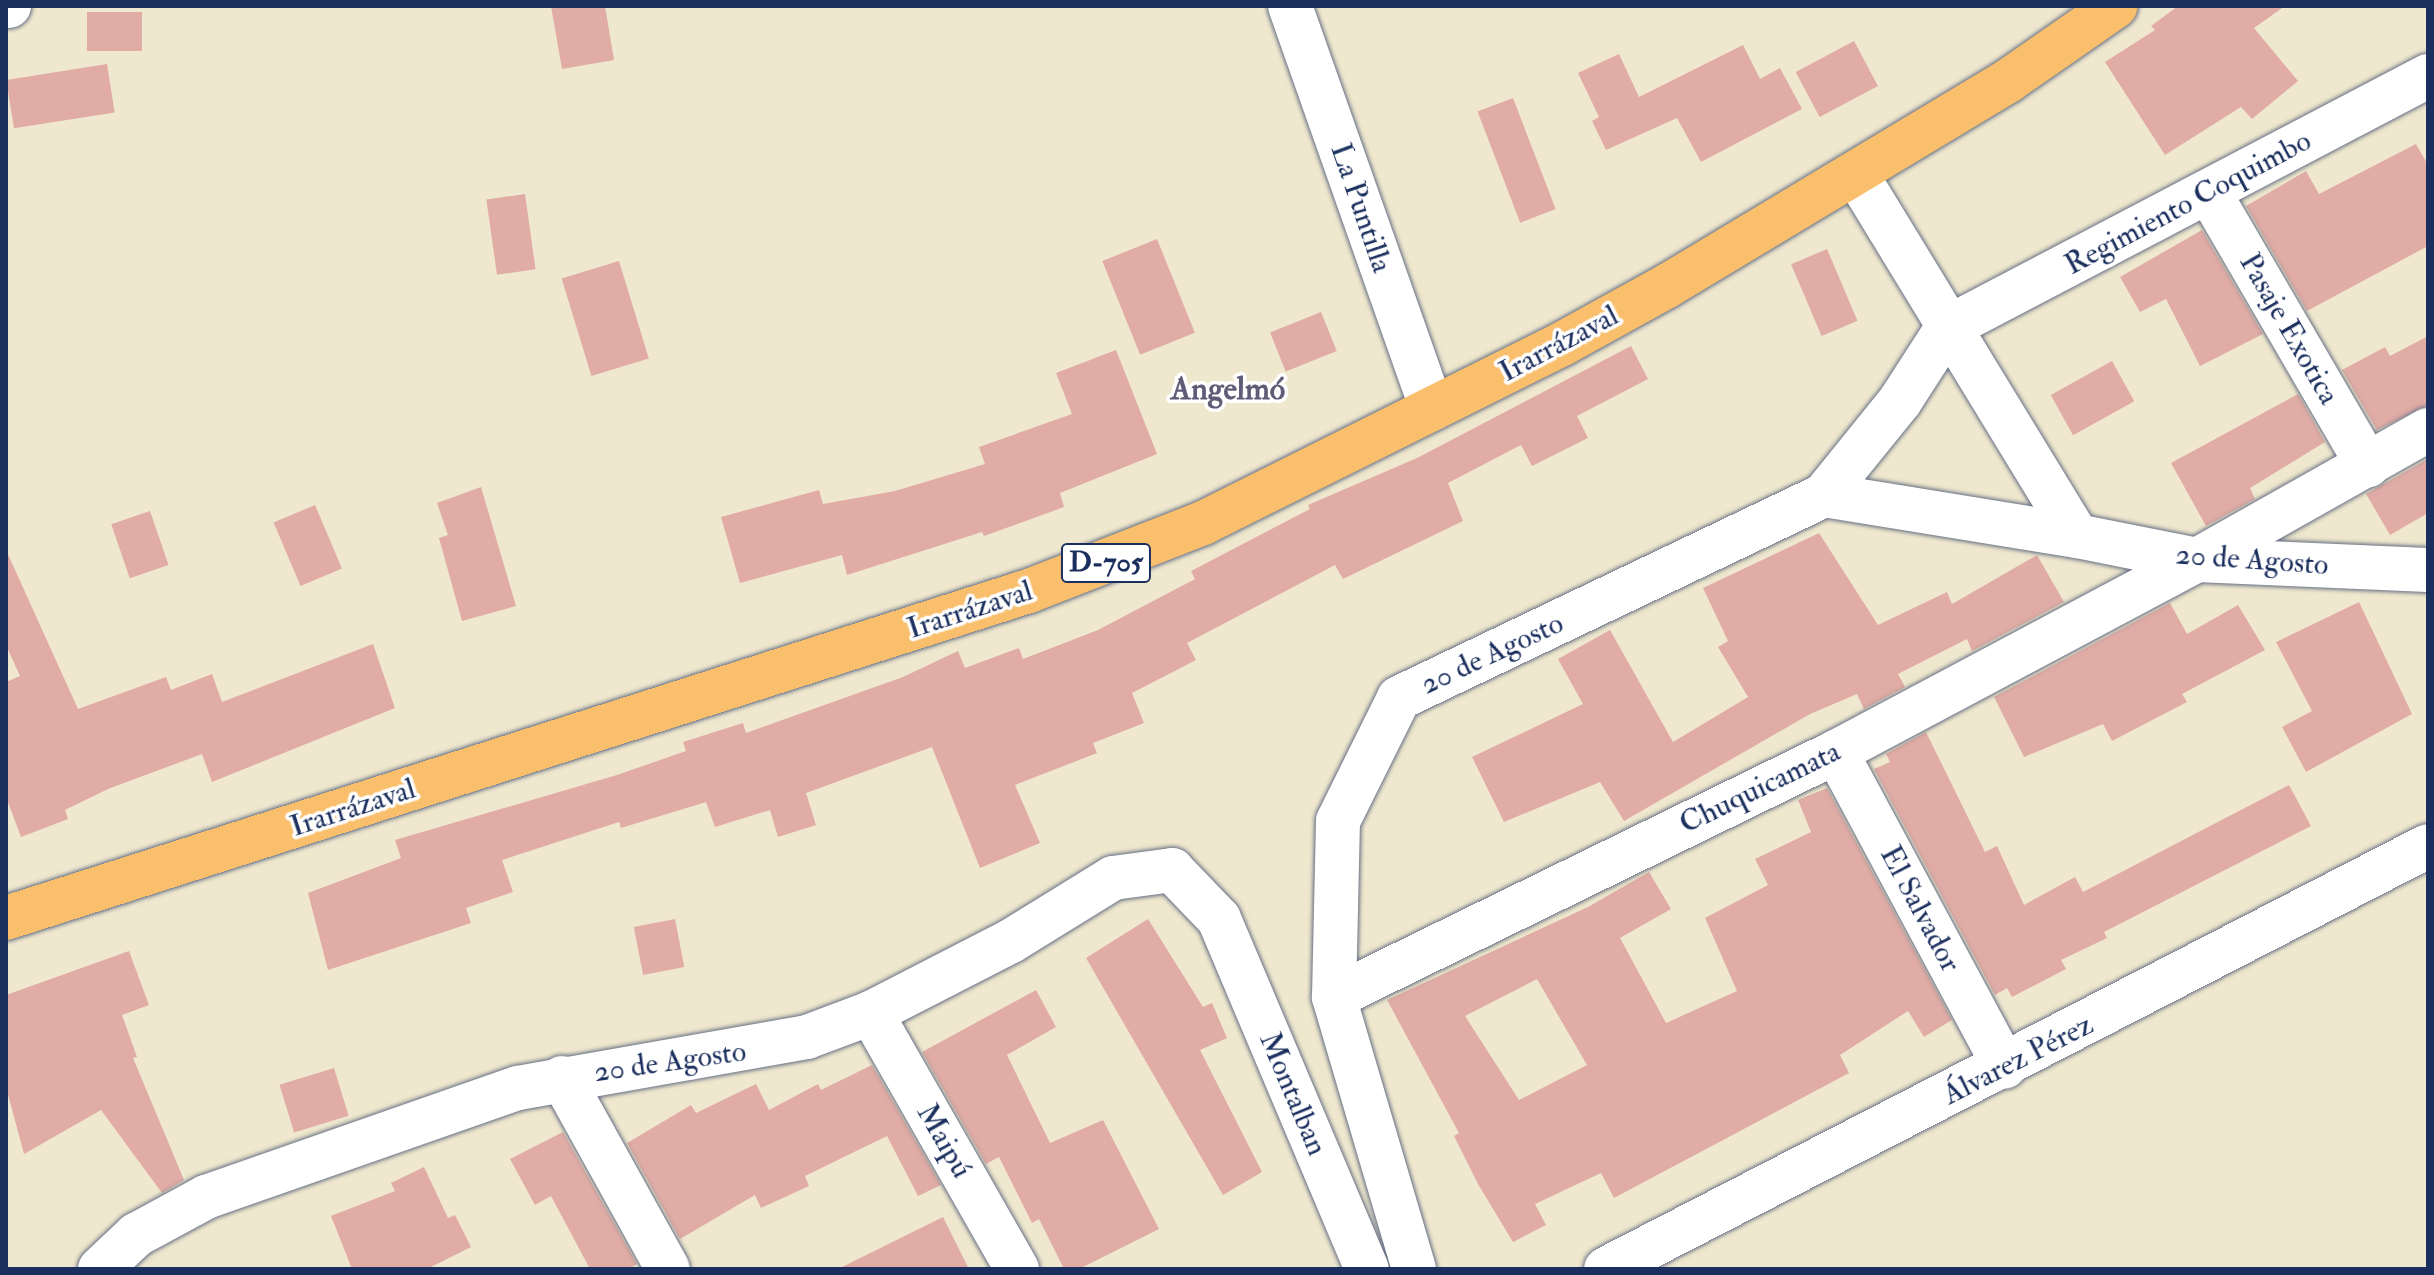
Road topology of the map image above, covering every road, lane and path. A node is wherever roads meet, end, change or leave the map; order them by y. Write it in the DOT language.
graph roads {
  1 [pos="1290,6"];
  2 [pos="2116,6"];
  3 [pos="2428,76"];
  4 [pos="1856,174"];
  5 [pos="2210,194"];
  6 [pos="1947,328"];
  7 [pos="1432,409"];
  8 [pos="2428,430"];
  9 [pos="2368,465"];
  10 [pos="1824,495"];
  11 [pos="2077,536"];
  12 [pos="2197,560"];
  13 [pos="2428,570"];
  14 [pos="1836,752"];
  15 [pos="2428,846"];
  16 [pos="6,918"];
  17 [pos="1219,919"];
  18 [pos="1334,997"];
  19 [pos="871,1013"];
  20 [pos="2005,1067"];
  21 [pos="562,1078"];
  22 [pos="113,1264"];
  23 [pos="668,1269"];
  24 [pos="1017,1269"];
  25 [pos="1367,1269"];
  26 [pos="1414,1269"];
  27 [pos="1606,1269"];
  1 -- 7 [label="street, La Puntilla"];
  2 -- 4 [label="main road, Irarrázaval / D-705"];
  3 -- 5 [label="street, Regimiento Coquimbo"];
  4 -- 6 [label="street"];
  4 -- 7 [label="main road, Irarrázaval / D-705"];
  5 -- 6 [label="street, Regimiento Coquimbo"];
  5 -- 9 [label="street, Pasaje Exotica"];
  6 -- 10 [label="street, 20 de Agosto"];
  6 -- 11 [label="street"];
  7 -- 16 [label="main road, Irarrázaval / D-705"];
  8 -- 9 [label="street, Chuquicamata"];
  9 -- 12 [label="street, Chuquicamata"];
  10 -- 11 [label="street, 20 de Agosto"];
  10 -- 18 [label="street, 20 de Agosto"];
  11 -- 12 [label="street, 20 de Agosto"];
  12 -- 13 [label="street, 20 de Agosto"];
  12 -- 14 [label="street, Chuquicamata"];
  14 -- 18 [label="street, Chuquicamata"];
  14 -- 20 [label="street, El Salvador"];
  15 -- 20 [label="street, Álvarez Pérez"];
  17 -- 19 [label="street, 20 de Agosto"];
  17 -- 25 [label="street, Montalban"];
  18 -- 26 [label="street"];
  19 -- 21 [label="street, 20 de Agosto"];
  19 -- 24 [label="street, Maipú"];
  20 -- 27 [label="street, Álvarez Pérez"];
  21 -- 22 [label="street, 20 de Agosto"];
  21 -- 23 [label="street"];
}
